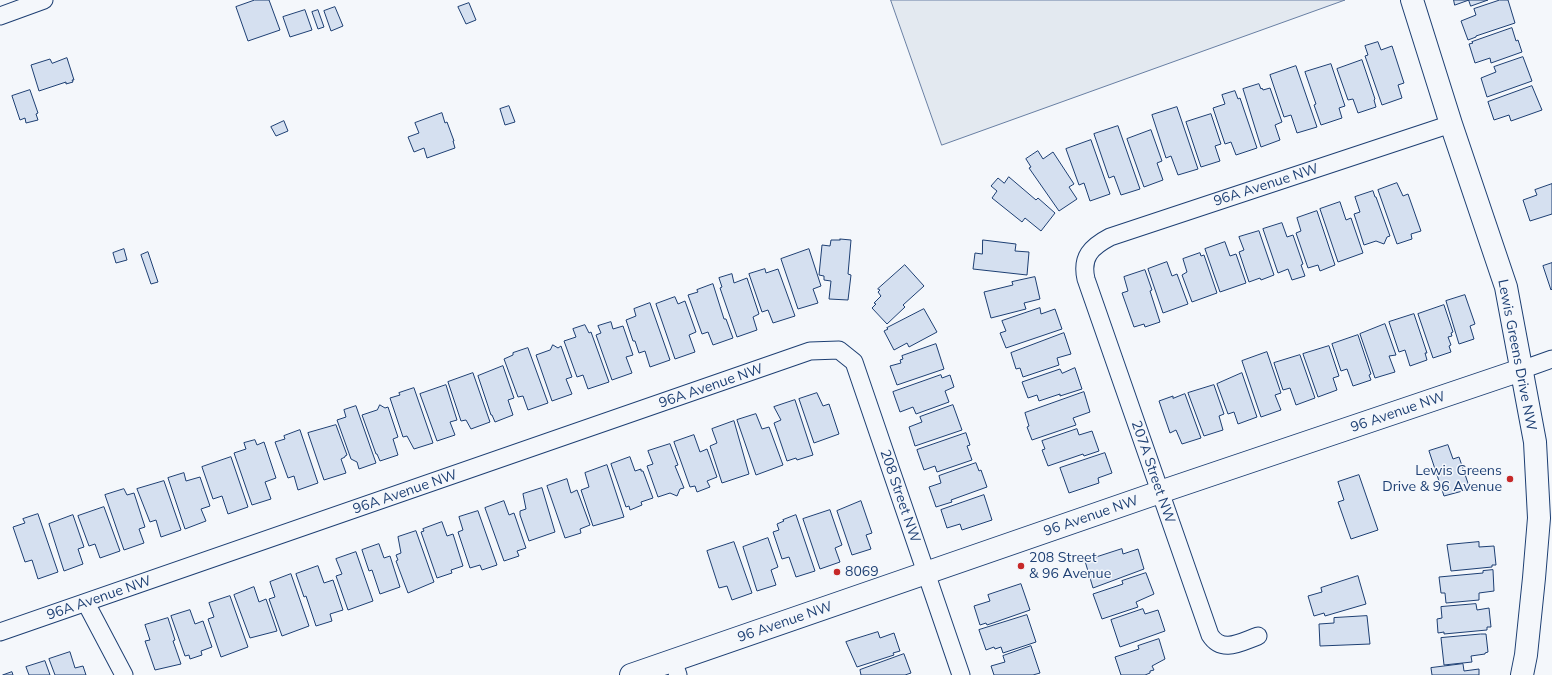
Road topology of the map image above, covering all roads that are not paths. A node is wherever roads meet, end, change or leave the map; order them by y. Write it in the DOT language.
graph roads {
  1 [pos="44,0"];
  2 [pos="1412,0"];
  3 [pos="0,16"];
  4 [pos="1451,124"];
  5 [pos="1088,255"];
  6 [pos="810,351"];
  7 [pos="1552,359"];
  8 [pos="1522,370"];
  9 [pos="1160,492"];
  10 [pos="926,573"];
  11 [pos="86,603"];
  12 [pos="0,632"];
  13 [pos="1258,636"];
  14 [pos="676,668"];
  15 [pos="124,675"];
  16 [pos="631,675"];
  17 [pos="961,675"];
  18 [pos="1522,675"];
  1 -- 3 [label="street"];
  2 -- 4 [label="street, Lewis Greens Drive NW"];
  4 -- 5 [label="street, 96A Avenue NW"];
  4 -- 8 [label="street, Lewis Greens Drive NW"];
  5 -- 9 [label="street, 207A Street NW"];
  6 -- 10 [label="street, 208 Street NW"];
  6 -- 11 [label="street, 96A Avenue NW"];
  7 -- 8 [label="street, 96 Avenue NW"];
  8 -- 9 [label="street, 96 Avenue NW"];
  8 -- 18 [label="street, Lewis Greens Drive NW"];
  9 -- 10 [label="street, 96 Avenue NW"];
  9 -- 13 [label="street, 207A Street NW"];
  10 -- 14 [label="street, 96 Avenue NW"];
  10 -- 17 [label="street, 208 Street NW"];
  11 -- 12 [label="street, 96A Avenue NW"];
  11 -- 15 [label="street"];
  14 -- 16 [label="street, 96 Avenue NW"];
}
